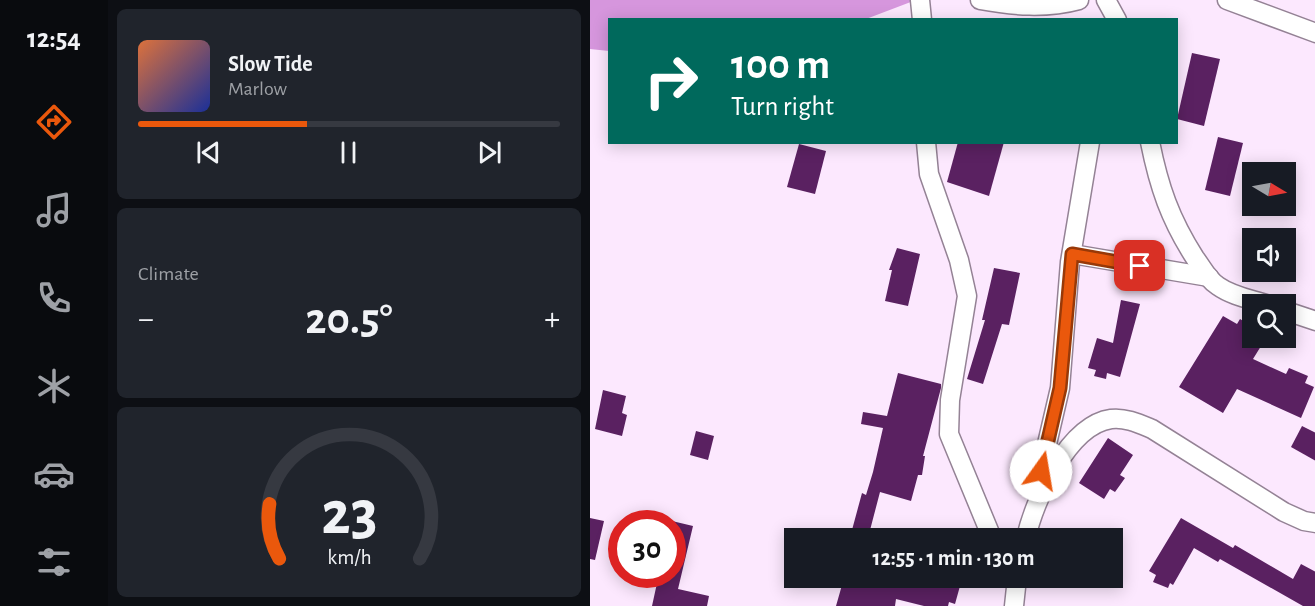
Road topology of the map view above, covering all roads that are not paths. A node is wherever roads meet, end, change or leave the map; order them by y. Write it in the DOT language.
graph roads {
  1 [pos="920,0"];
  2 [pos="980,0"];
  3 [pos="1106,0"];
  4 [pos="1227,0"];
  5 [pos="1072,8"];
  6 [pos="922,18"];
  7 [pos="1116,18"];
  8 [pos="1316,33"];
  9 [pos="926,144"];
  10 [pos="1090,144"];
  11 [pos="1151,144"];
  12 [pos="1072,254"];
  13 [pos="1209,277"];
  14 [pos="1242,296"];
  15 [pos="1296,314"];
  16 [pos="1316,321"];
  17 [pos="1031,513"];
  18 [pos="1316,523"];
  19 [pos="988,528"];
  20 [pos="1028,528"];
  1 -- 6 [label="street"];
  2 -- 5 [label="street"];
  3 -- 7 [label="street"];
  4 -- 8 [label="street"];
  9 -- 19 [label="street"];
  10 -- 12 [label="street"];
  11 -- 13 [label="street"];
  12 -- 13 [label="street"];
  12 -- 17 [label="street"];
  13 -- 14 [label="street"];
  15 -- 16 [label="street"];
  17 -- 18 [label="street"];
  17 -- 20 [label="street"];
}
